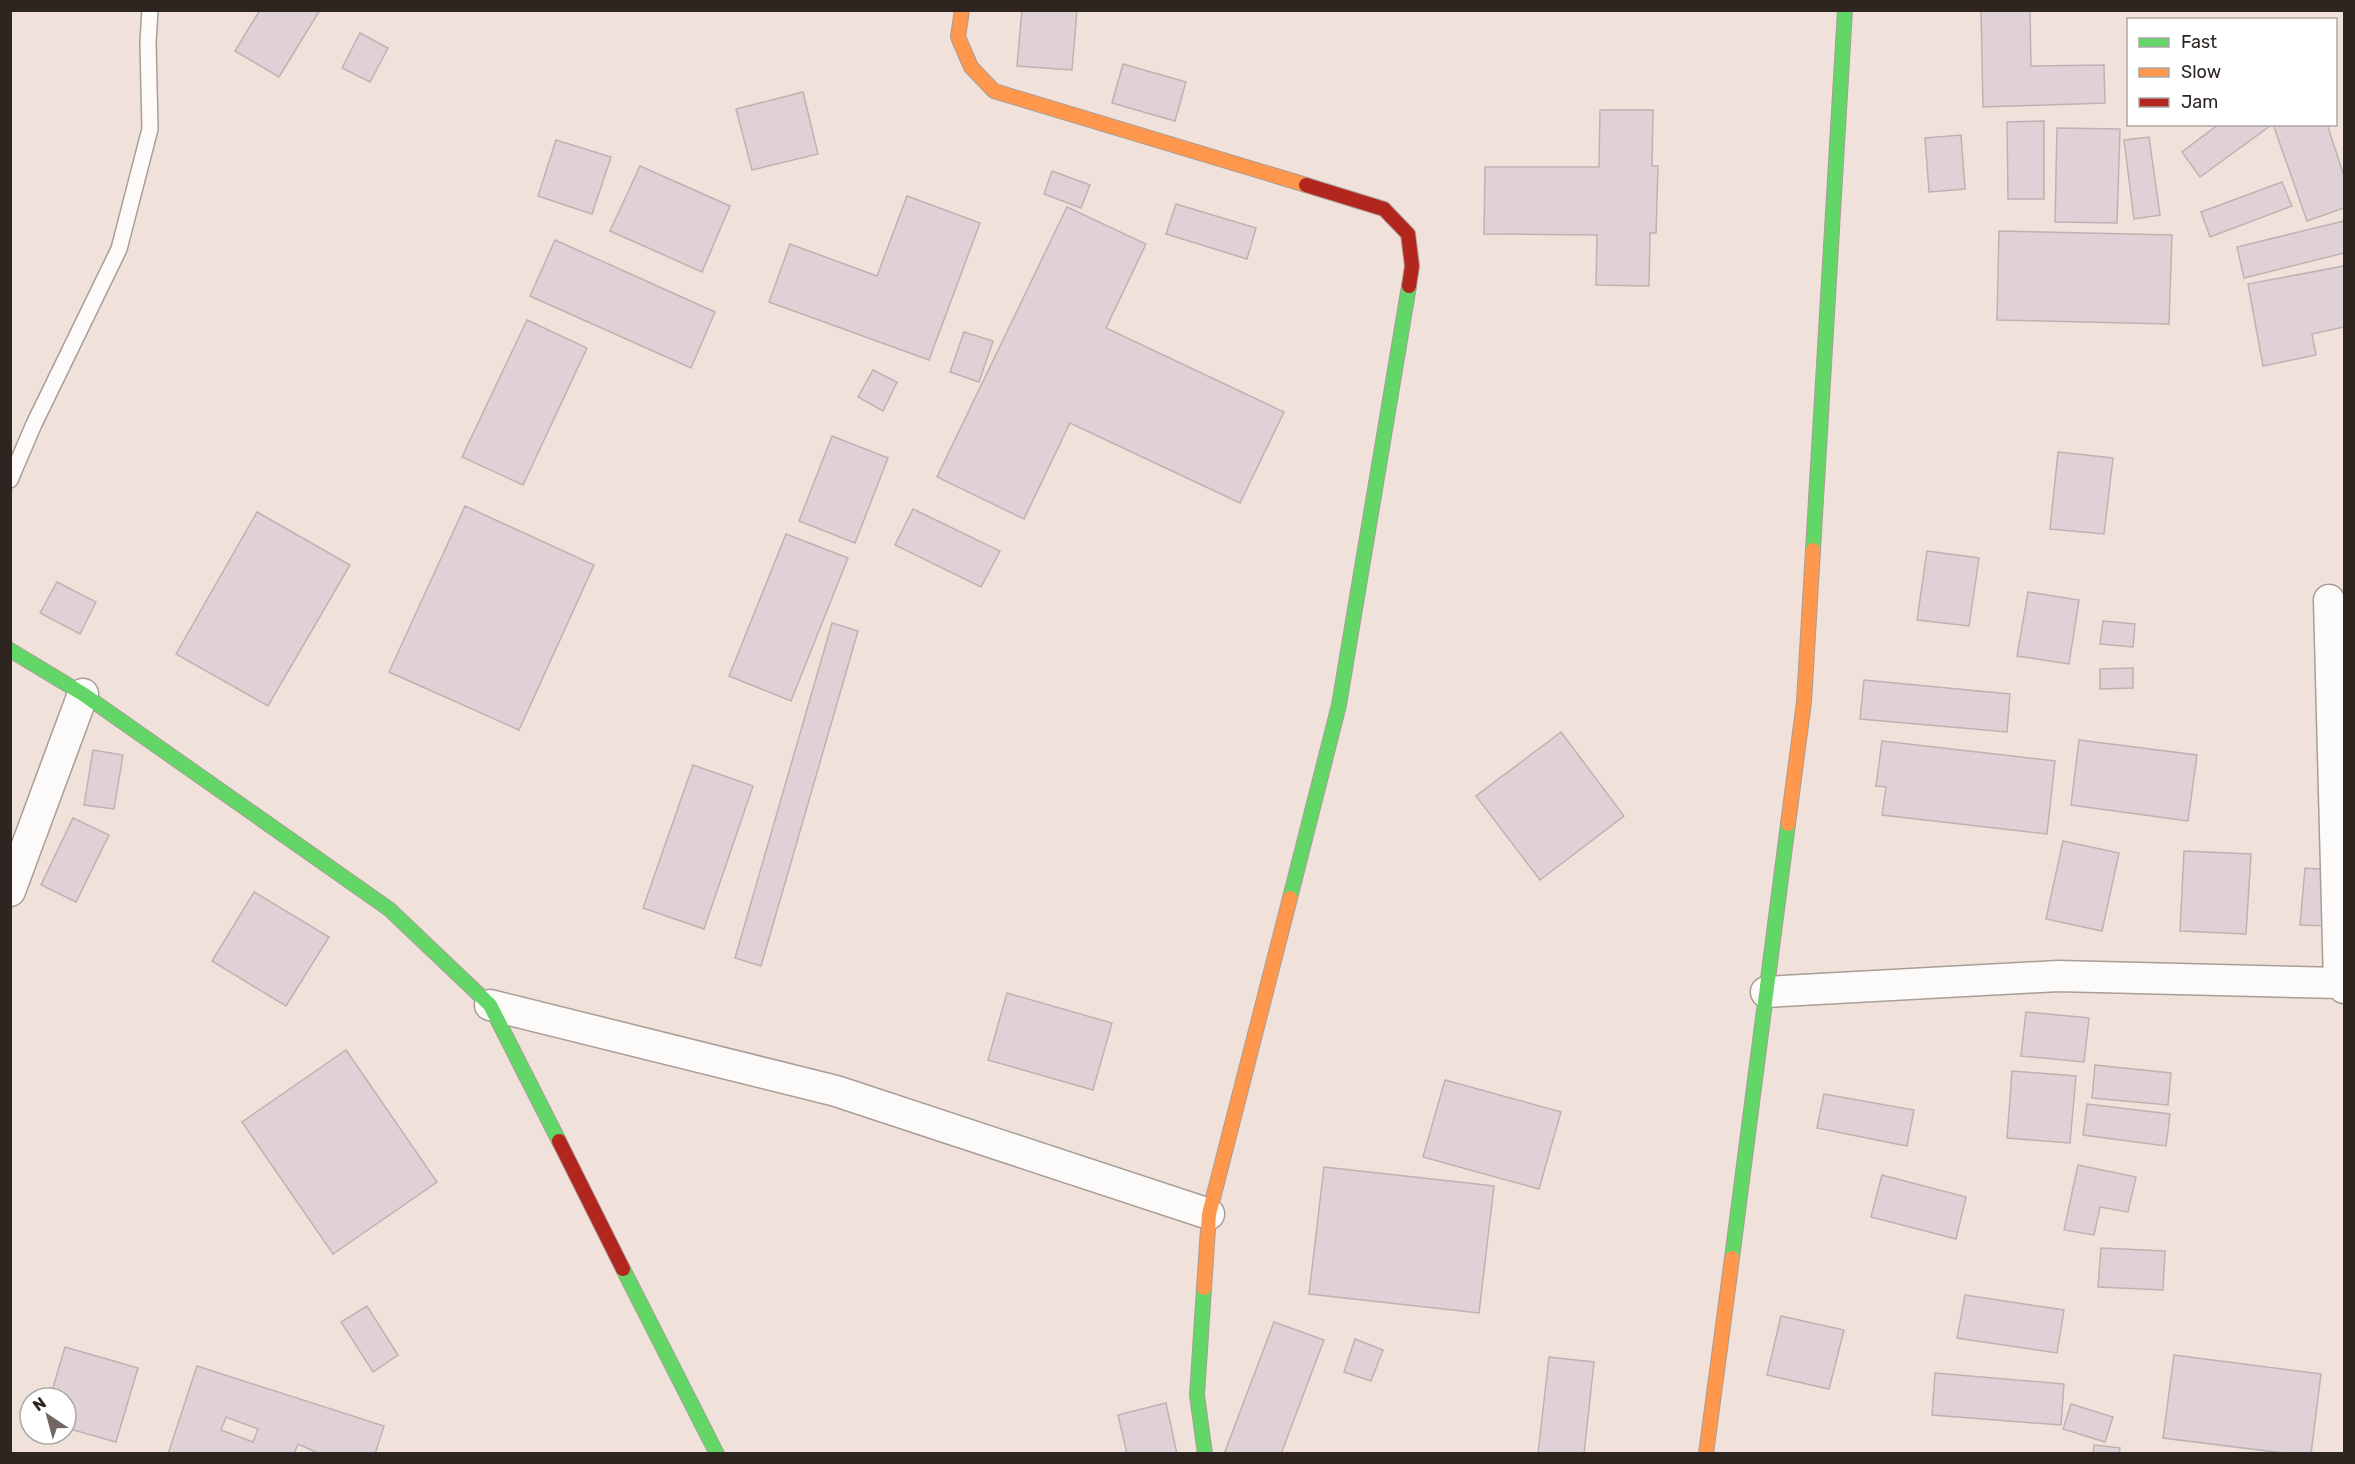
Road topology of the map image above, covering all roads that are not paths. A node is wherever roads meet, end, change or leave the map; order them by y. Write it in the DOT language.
graph roads {
  1 [pos="150,10"];
  2 [pos="962,10"];
  3 [pos="1845,10"];
  4 [pos="10,480"];
  5 [pos="2329,600"];
  6 [pos="10,650"];
  7 [pos="83,694"];
  8 [pos="10,891"];
  9 [pos="2342,986"];
  10 [pos="1766,992"];
  11 [pos="490,1005"];
  12 [pos="1209,1214"];
  13 [pos="717,1454"];
  14 [pos="1205,1454"];
  15 [pos="1706,1454"];
  1 -- 4 [label="lane"];
  2 -- 12 [label="street"];
  3 -- 10 [label="street"];
  5 -- 9 [label="street"];
  6 -- 7 [label="street"];
  7 -- 8 [label="street"];
  7 -- 11 [label="street"];
  9 -- 10 [label="street"];
  10 -- 15 [label="street"];
  11 -- 12 [label="street"];
  11 -- 13 [label="street"];
  12 -- 14 [label="street"];
}
